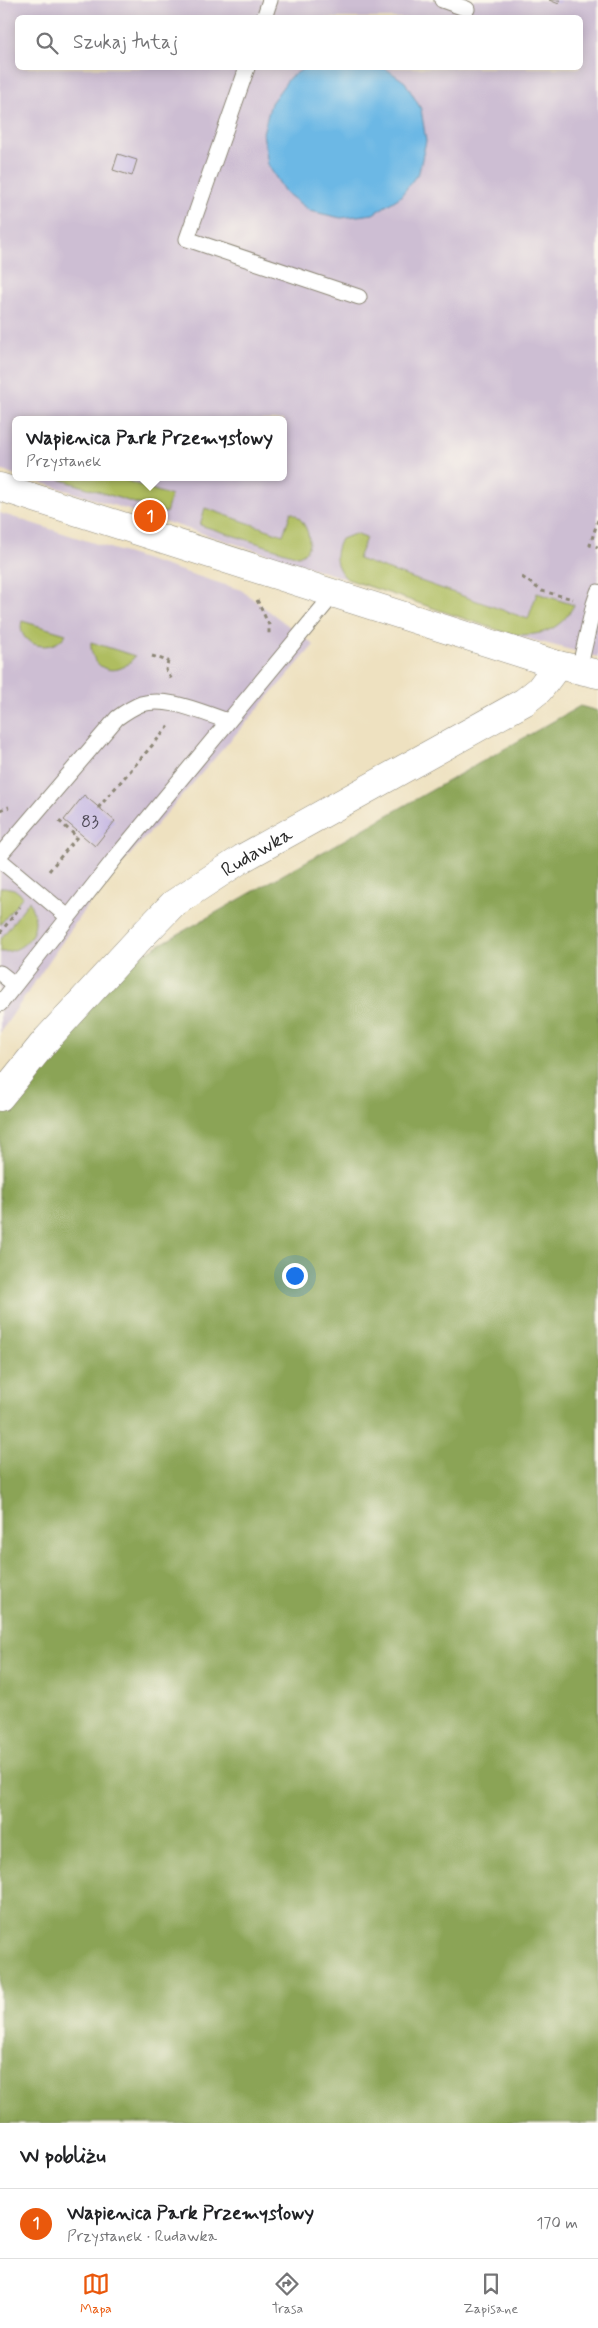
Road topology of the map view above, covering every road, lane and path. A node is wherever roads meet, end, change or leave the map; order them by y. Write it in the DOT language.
graph roads {
  1 [pos="270,0"];
  2 [pos="442,0"];
  3 [pos="467,9"];
  4 [pos="265,15"];
  5 [pos="245,70"];
  6 [pos="358,297"];
  7 [pos="0,487"];
  8 [pos="598,520"];
  9 [pos="598,547"];
  10 [pos="522,577"];
  11 [pos="334,595"];
  12 [pos="255,598"];
  13 [pos="596,598"];
  14 [pos="268,643"];
  15 [pos="152,656"];
  16 [pos="578,670"];
  17 [pos="179,705"];
  18 [pos="228,721"];
  19 [pos="41,806"];
  20 [pos="98,808"];
  21 [pos="0,810"];
  22 [pos="0,855"];
  23 [pos="0,860"];
  24 [pos="35,889"];
  25 [pos="68,917"];
  26 [pos="0,933"];
  27 [pos="0,973"];
  28 [pos="14,984"];
  29 [pos="0,1004"];
  30 [pos="0,1096"];
  1 -- 4 [label="lane"];
  2 -- 3 [label="lane"];
  5 -- 6 [label="lane"];
  7 -- 11 [label="street"];
  8 -- 9 [label="path"];
  10 -- 13 [label="path"];
  11 -- 16 [label="street"];
  11 -- 18 [label="lane"];
  12 -- 14 [label="path"];
  13 -- 16 [label="lane"];
  15 -- 17 [label="path"];
  16 -- 30 [label="street, Rudawka"];
  17 -- 18 [label="lane"];
  17 -- 19 [label="lane"];
  17 -- 20 [label="path"];
  18 -- 25 [label="lane"];
  19 -- 21 [label="path"];
  19 -- 22 [label="lane"];
  19 -- 24 [label="path"];
  23 -- 24 [label="lane"];
  24 -- 25 [label="lane"];
  24 -- 26 [label="path"];
  25 -- 28 [label="lane"];
  27 -- 28 [label="lane"];
  28 -- 29 [label="lane"];
}
